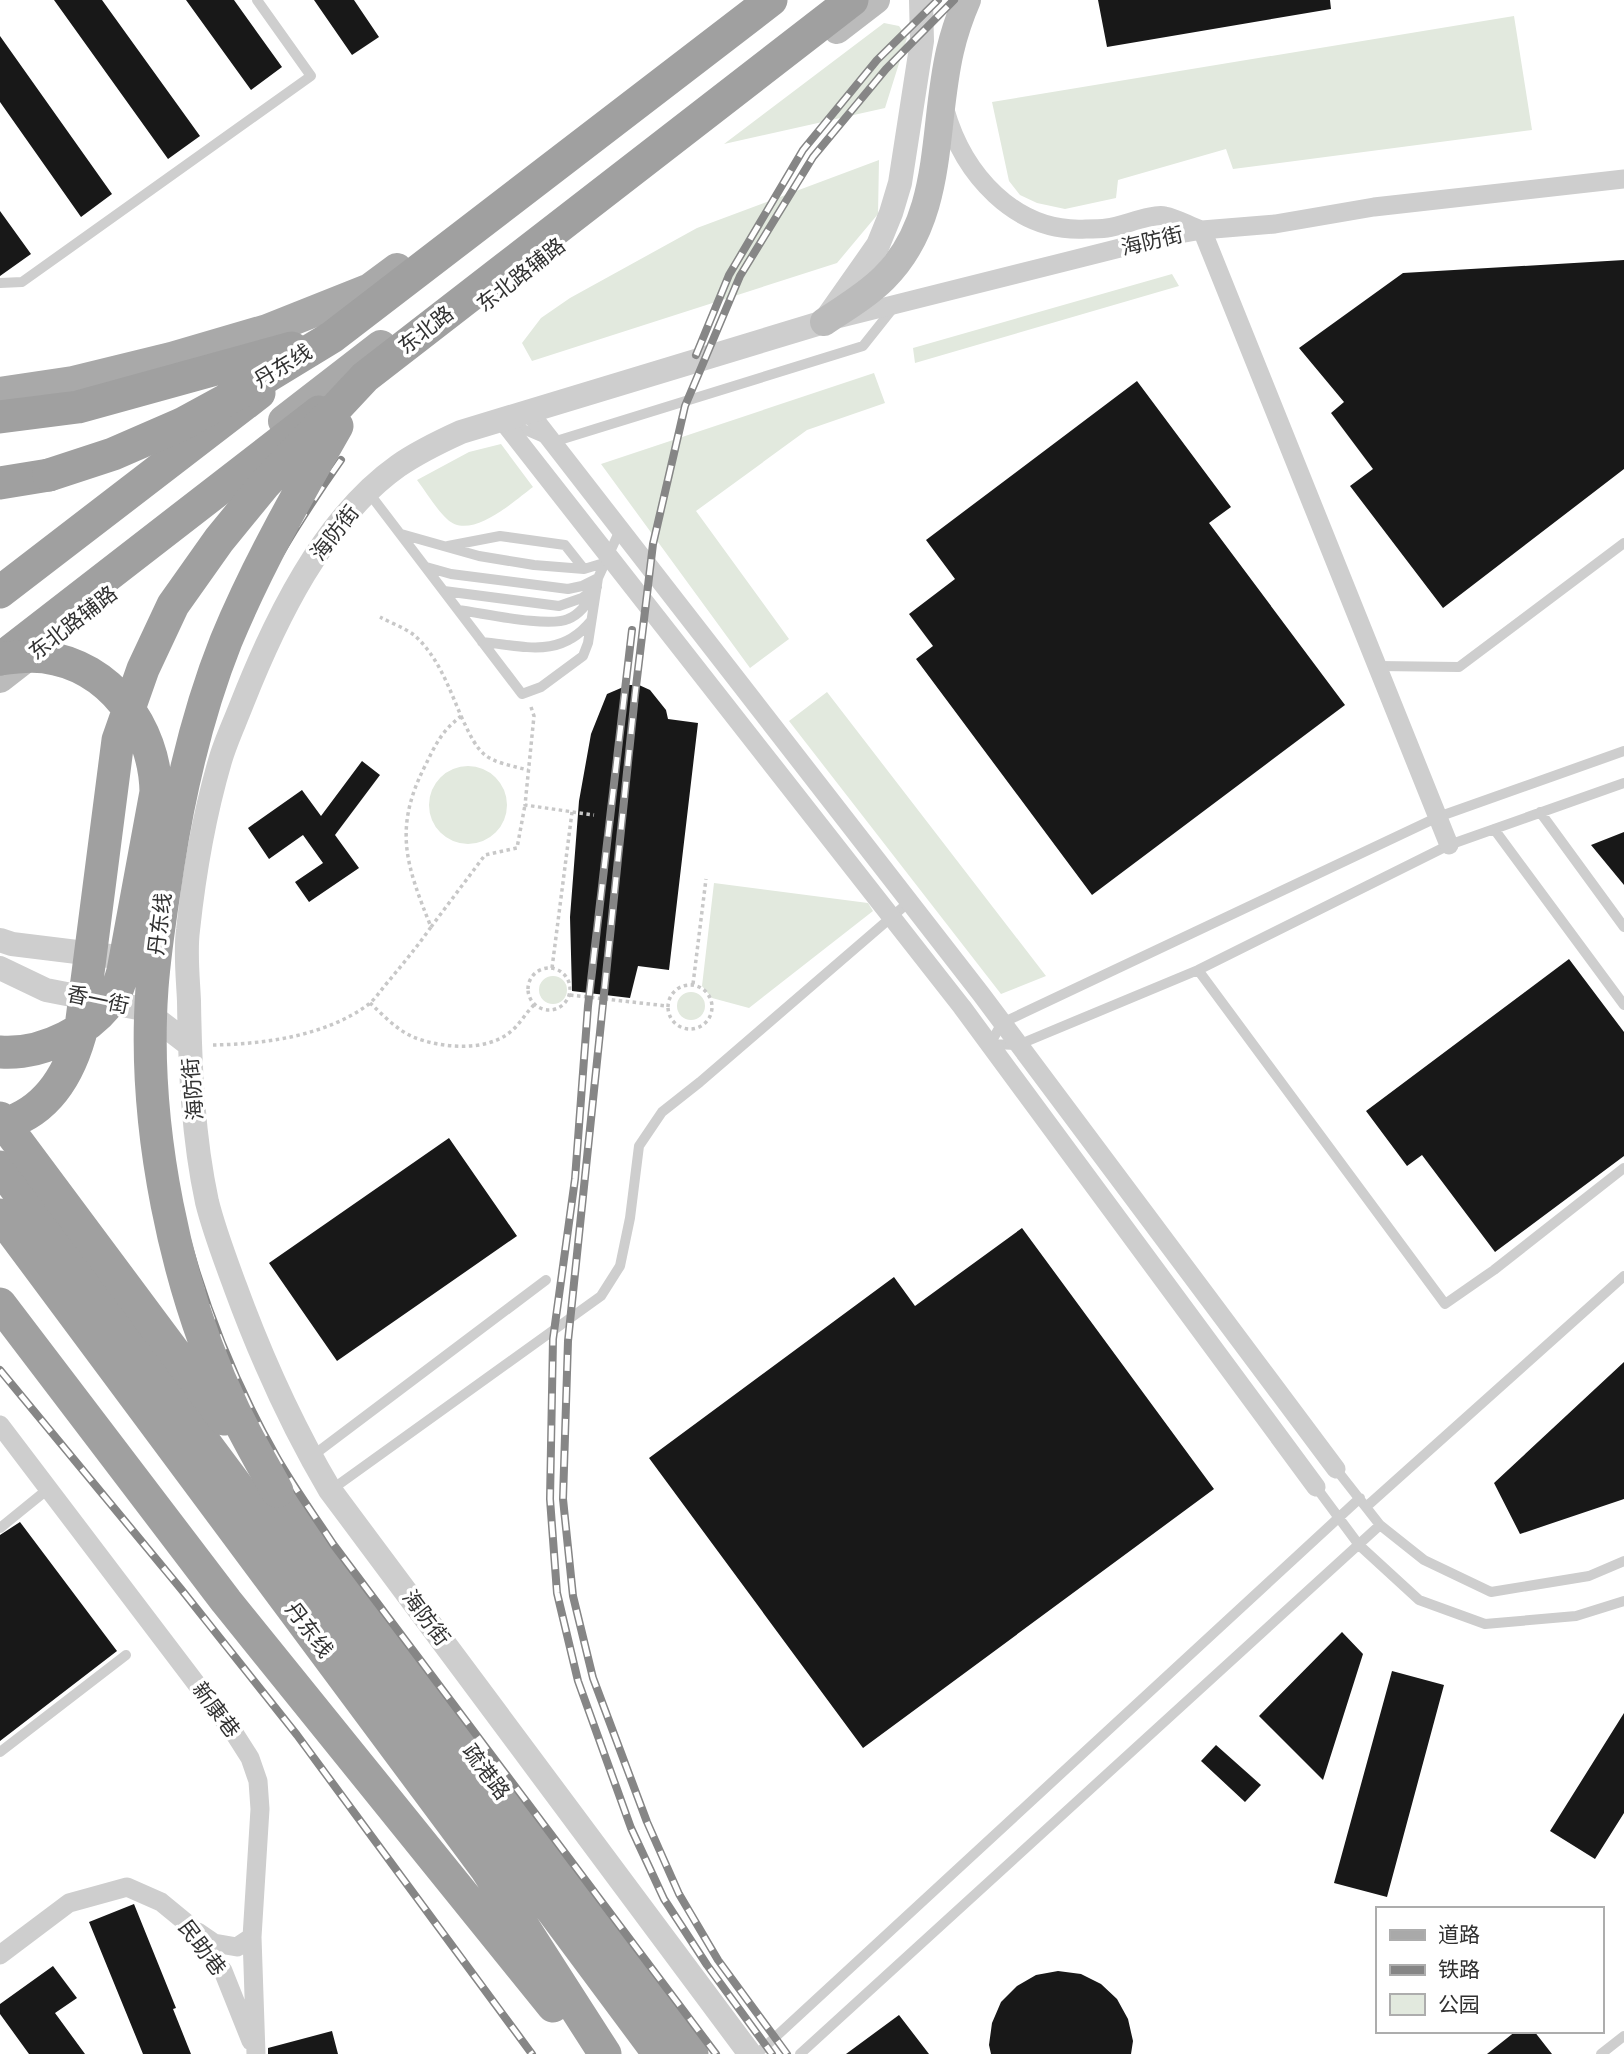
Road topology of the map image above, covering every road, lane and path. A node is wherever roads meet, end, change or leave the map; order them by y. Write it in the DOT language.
graph roads {
  1 [pos="257,0"];
  2 [pos="748,0"];
  3 [pos="771,0"];
  4 [pos="830,0"];
  5 [pos="852,0"];
  6 [pos="876,0"];
  7 [pos="921,0"];
  8 [pos="968,2"];
  9 [pos="943,103"];
  10 [pos="603,174"];
  11 [pos="1624,179"];
  12 [pos="587,224"];
  13 [pos="1202,230"];
  14 [pos="0,283"];
  15 [pos="370,289"];
  16 [pos="897,304"];
  17 [pos="824,322"];
  18 [pos="332,337"];
  19 [pos="380,346"];
  20 [pos="365,377"];
  21 [pos="0,393"];
  22 [pos="529,412"];
  23 [pos="0,417"];
  24 [pos="502,420"];
  25 [pos="553,442"];
  26 [pos="0,483"];
  27 [pos="368,492"];
  28 [pos="621,530"];
  29 [pos="400,533"];
  30 [pos="1624,543"];
  31 [pos="441,546"];
  32 [pos="606,559"];
  33 [pos="425,566"];
  34 [pos="584,569"];
  35 [pos="0,573"];
  36 [pos="598,583"];
  37 [pos="444,591"];
  38 [pos="0,592"];
  39 [pos="458,610"];
  40 [pos="380,617"];
  41 [pos="591,621"];
  42 [pos="0,640"];
  43 [pos="482,642"];
  44 [pos="0,659"];
  45 [pos="1378,666"];
  46 [pos="0,679"];
  47 [pos="522,694"];
  48 [pos="461,716"];
  49 [pos="1624,751"];
  50 [pos="528,770"];
  51 [pos="1624,783"];
  52 [pos="525,805"];
  53 [pos="572,812"];
  54 [pos="1540,812"];
  55 [pos="594,815"];
  56 [pos="1438,817"];
  57 [pos="1494,829"];
  58 [pos="1450,845"];
  59 [pos="706,880"];
  60 [pos="909,902"];
  61 [pos="892,917"];
  62 [pos="1624,927"];
  63 [pos="431,928"];
  64 [pos="187,933"];
  65 [pos="0,940"];
  66 [pos="0,968"];
  67 [pos="552,968"];
  68 [pos="1198,970"];
  69 [pos="693,984"];
  70 [pos="570,995"];
  71 [pos="370,1003"];
  72 [pos="535,1004"];
  73 [pos="1624,1005"];
  74 [pos="667,1006"];
  75 [pos="1002,1023"];
  76 [pos="990,1044"];
  77 [pos="190,1045"];
  78 [pos="1018,1045"];
  79 [pos="0,1052"];
  80 [pos="0,1118"];
  81 [pos="0,1125"];
  82 [pos="0,1167"];
  83 [pos="1624,1167"];
  84 [pos="0,1215"];
  85 [pos="0,1252"];
  86 [pos="1624,1276"];
  87 [pos="546,1279"];
  88 [pos="0,1304"];
  89 [pos="0,1426"];
  90 [pos="310,1457"];
  91 [pos="1336,1469"];
  92 [pos="1317,1487"];
  93 [pos="48,1489"];
  94 [pos="330,1490"];
  95 [pos="277,1491"];
  96 [pos="1363,1502"];
  97 [pos="1338,1518"];
  98 [pos="1380,1525"];
  99 [pos="0,1528"];
  100 [pos="1359,1545"];
  101 [pos="1624,1561"];
  102 [pos="238,1593"];
  103 [pos="1624,1601"];
  104 [pos="126,1655"];
  105 [pos="0,1752"];
  106 [pos="521,1844"];
  107 [pos="189,1925"];
  108 [pos="252,1937"];
  109 [pos="0,1955"];
  110 [pos="1624,2036"];
  111 [pos="256,2054"];
  112 [pos="593,2054"];
  113 [pos="605,2054"];
  114 [pos="659,2054"];
  115 [pos="692,2054"];
  116 [pos="750,2054"];
  117 [pos="757,2054"];
  118 [pos="800,2054"];
  119 [pos="1601,2054"];
  1 -- 14 [label="lane"];
  2 -- 15 [label="main road"];
  3 -- 18 [label="highway, bridge"];
  4 -- 10 [label="main road, 东北路"];
  5 -- 20 [label="highway, 东北路, bridge"];
  6 -- 12 [label="main road, 东北路辅路"];
  7 -- 17 [label="street"];
  8 -- 9 [label="main road"];
  9 -- 13 [label="street, 海防街"];
  9 -- 17 [label="main road"];
  10 -- 12 [label="main road"];
  10 -- 19 [label="main road, 东北路"];
  11 -- 13 [label="street"];
  12 -- 46 [label="main road, 东北路辅路"];
  13 -- 16 [label="street, 海防街"];
  13 -- 45 [label="street"];
  15 -- 19 [label="main road"];
  15 -- 21 [label="main road"];
  15 -- 35 [label="main road"];
  16 -- 17 [label="street, 海防街"];
  16 -- 25 [label="lane"];
  17 -- 22 [label="street, 海防街"];
  18 -- 23 [label="highway, bridge"];
  18 -- 26 [label="highway, 丹东线, bridge"];
  18 -- 38 [label="highway, bridge"];
  19 -- 42 [label="main road, 东北路"];
  20 -- 44 [label="highway, 东北路, bridge"];
  20 -- 81 [label="highway, bridge"];
  20 -- 95 [label="highway, 丹东线, bridge"];
  22 -- 24 [label="street, 海防街"];
  22 -- 25 [label="street"];
  24 -- 25 [label="lane"];
  24 -- 27 [label="street, 海防街"];
  24 -- 32 [label="street"];
  25 -- 28 [label="street"];
  27 -- 29 [label="lane"];
  27 -- 64 [label="street, 海防街"];
  28 -- 32 [label="lane"];
  28 -- 60 [label="street"];
  29 -- 31 [label="lane"];
  29 -- 33 [label="lane"];
  30 -- 45 [label="lane"];
  31 -- 34 [label="lane"];
  31 -- 34 [label="lane"];
  32 -- 34 [label="lane"];
  32 -- 36 [label="lane"];
  32 -- 61 [label="street"];
  33 -- 36 [label="lane"];
  33 -- 37 [label="lane"];
  36 -- 37 [label="lane"];
  36 -- 39 [label="lane"];
  36 -- 41 [label="lane"];
  37 -- 39 [label="lane"];
  39 -- 43 [label="lane"];
  40 -- 48 [label="path"];
  41 -- 43 [label="lane"];
  41 -- 47 [label="lane"];
  43 -- 47 [label="lane"];
  44 -- 79 [label="highway, bridge"];
  45 -- 56 [label="street"];
  47 -- 50 [label="path"];
  48 -- 50 [label="path"];
  48 -- 63 [label="path"];
  49 -- 56 [label="lane"];
  50 -- 52 [label="path"];
  51 -- 54 [label="lane"];
  52 -- 53 [label="path"];
  52 -- 63 [label="path"];
  53 -- 55 [label="path"];
  53 -- 67 [label="path"];
  54 -- 57 [label="lane"];
  54 -- 62 [label="lane"];
  56 -- 58 [label="street"];
  56 -- 75 [label="lane"];
  57 -- 58 [label="lane"];
  57 -- 73 [label="lane"];
  58 -- 68 [label="lane"];
  59 -- 69 [label="path"];
  60 -- 61 [label="lane"];
  60 -- 75 [label="street"];
  61 -- 76 [label="street"];
  61 -- 94 [label="lane"];
  63 -- 71 [label="path"];
  64 -- 65 [label="street, 香一街"];
  64 -- 77 [label="street, 海防街"];
  66 -- 77 [label="street, 香一街"];
  67 -- 70 [label="path"];
  67 -- 72 [label="path"];
  68 -- 78 [label="lane"];
  68 -- 83 [label="lane"];
  69 -- 74 [label="path"];
  69 -- 74 [label="path"];
  70 -- 72 [label="path"];
  70 -- 74 [label="path"];
  71 -- 72 [label="path"];
  71 -- 77 [label="path"];
  75 -- 76 [label="lane"];
  75 -- 78 [label="street"];
  76 -- 78 [label="lane"];
  76 -- 92 [label="street"];
  77 -- 90 [label="street, 海防街"];
  78 -- 91 [label="street"];
  80 -- 95 [label="highway, bridge"];
  82 -- 106 [label="highway"];
  84 -- 113 [label="highway, 丹东线"];
  85 -- 102 [label="highway"];
  86 -- 96 [label="lane"];
  87 -- 90 [label="lane"];
  88 -- 102 [label="highway"];
  89 -- 93 [label="street, 新康巷"];
  90 -- 94 [label="street, 海防街"];
  91 -- 96 [label="lane"];
  92 -- 97 [label="lane"];
  93 -- 99 [label="lane"];
  93 -- 108 [label="street, 新康巷"];
  94 -- 116 [label="street, 海防街"];
  95 -- 106 [label="highway, 疏港路"];
  96 -- 97 [label="lane"];
  96 -- 98 [label="lane"];
  97 -- 100 [label="lane"];
  97 -- 117 [label="lane"];
  98 -- 100 [label="lane"];
  98 -- 101 [label="lane"];
  100 -- 103 [label="lane"];
  100 -- 118 [label="lane"];
  102 -- 112 [label="highway"];
  104 -- 105 [label="lane"];
  106 -- 114 [label="highway, 疏港路"];
  106 -- 115 [label="highway, 疏港路"];
  107 -- 108 [label="street"];
  107 -- 109 [label="street, 民助巷"];
  107 -- 111 [label="street, 民助巷"];
  108 -- 111 [label="street, 新康巷"];
  110 -- 119 [label="lane"];
}
